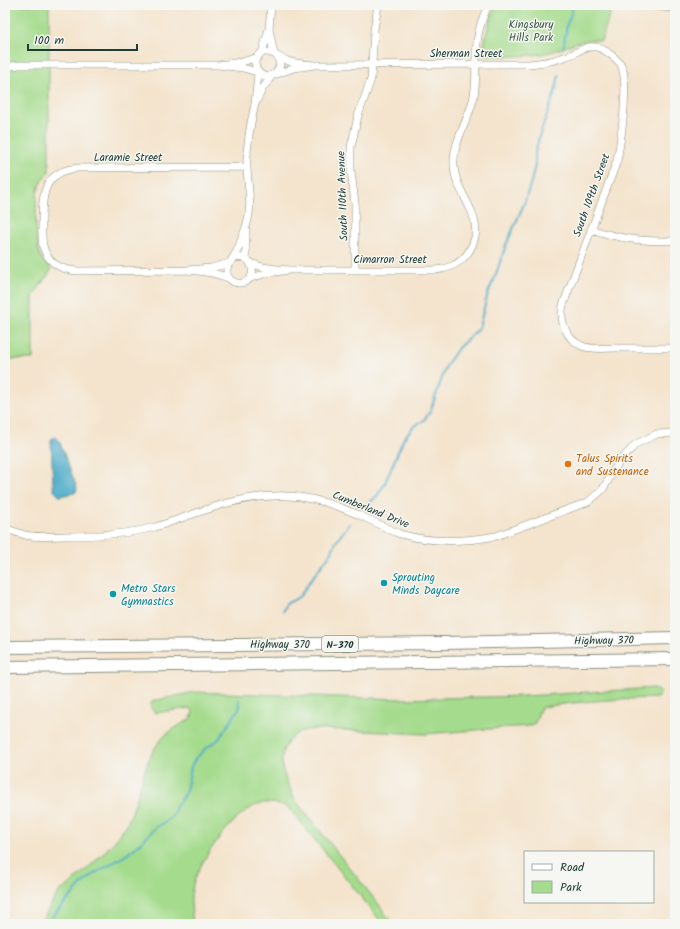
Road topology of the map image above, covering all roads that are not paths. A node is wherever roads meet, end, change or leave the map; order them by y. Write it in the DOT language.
graph roads {
  1 [pos="271,5"];
  2 [pos="378,5"];
  3 [pos="488,5"];
  4 [pos="269,29"];
  5 [pos="611,54"];
  6 [pos="260,55"];
  7 [pos="276,55"];
  8 [pos="475,64"];
  9 [pos="218,65"];
  10 [pos="315,65"];
  11 [pos="372,65"];
  12 [pos="5,67"];
  13 [pos="258,72"];
  14 [pos="272,76"];
  15 [pos="255,104"];
  16 [pos="247,167"];
  17 [pos="246,227"];
  18 [pos="591,229"];
  19 [pos="675,241"];
  20 [pos="248,261"];
  21 [pos="230,262"];
  22 [pos="187,270"];
  23 [pos="290,270"];
  24 [pos="355,270"];
  25 [pos="251,278"];
  26 [pos="230,279"];
  27 [pos="675,348"];
  28 [pos="675,433"];
  29 [pos="5,528"];
  30 [pos="675,638"];
  31 [pos="5,647"];
  32 [pos="675,659"];
  33 [pos="5,667"];
  1 -- 4 [label="street"];
  2 -- 11 [label="street, South 110th Avenue"];
  3 -- 8 [label="street"];
  4 -- 6 [label="street"];
  4 -- 7 [label="street"];
  5 -- 8 [label="street, Sherman Street"];
  5 -- 18 [label="street, South 109th Street"];
  6 -- 7 [label="street"];
  6 -- 9 [label="street"];
  6 -- 13 [label="street"];
  7 -- 10 [label="street, Sherman Street"];
  7 -- 14 [label="street"];
  8 -- 11 [label="street, Sherman Street"];
  8 -- 24 [label="street, Cimarron Street"];
  9 -- 12 [label="street"];
  9 -- 13 [label="street"];
  10 -- 11 [label="street, Sherman Street"];
  10 -- 14 [label="street, Sherman Street"];
  11 -- 24 [label="street, South 110th Avenue"];
  13 -- 14 [label="street"];
  13 -- 15 [label="street"];
  14 -- 15 [label="street"];
  15 -- 16 [label="street"];
  16 -- 17 [label="street"];
  16 -- 22 [label="street, Laramie Street"];
  17 -- 20 [label="street"];
  17 -- 21 [label="street"];
  18 -- 19 [label="street"];
  18 -- 27 [label="street, South 109th Street"];
  20 -- 21 [label="street"];
  20 -- 23 [label="street, Cimarron Street"];
  20 -- 25 [label="street"];
  21 -- 22 [label="street"];
  21 -- 26 [label="street"];
  22 -- 26 [label="street"];
  23 -- 24 [label="street, Cimarron Street"];
  23 -- 25 [label="street, Cimarron Street"];
  25 -- 26 [label="street"];
  28 -- 29 [label="street, Cumberland Drive"];
  30 -- 31 [label="highway, Highway 370 / N-370"];
  32 -- 33 [label="highway, Highway 370 / N-370"];
}
